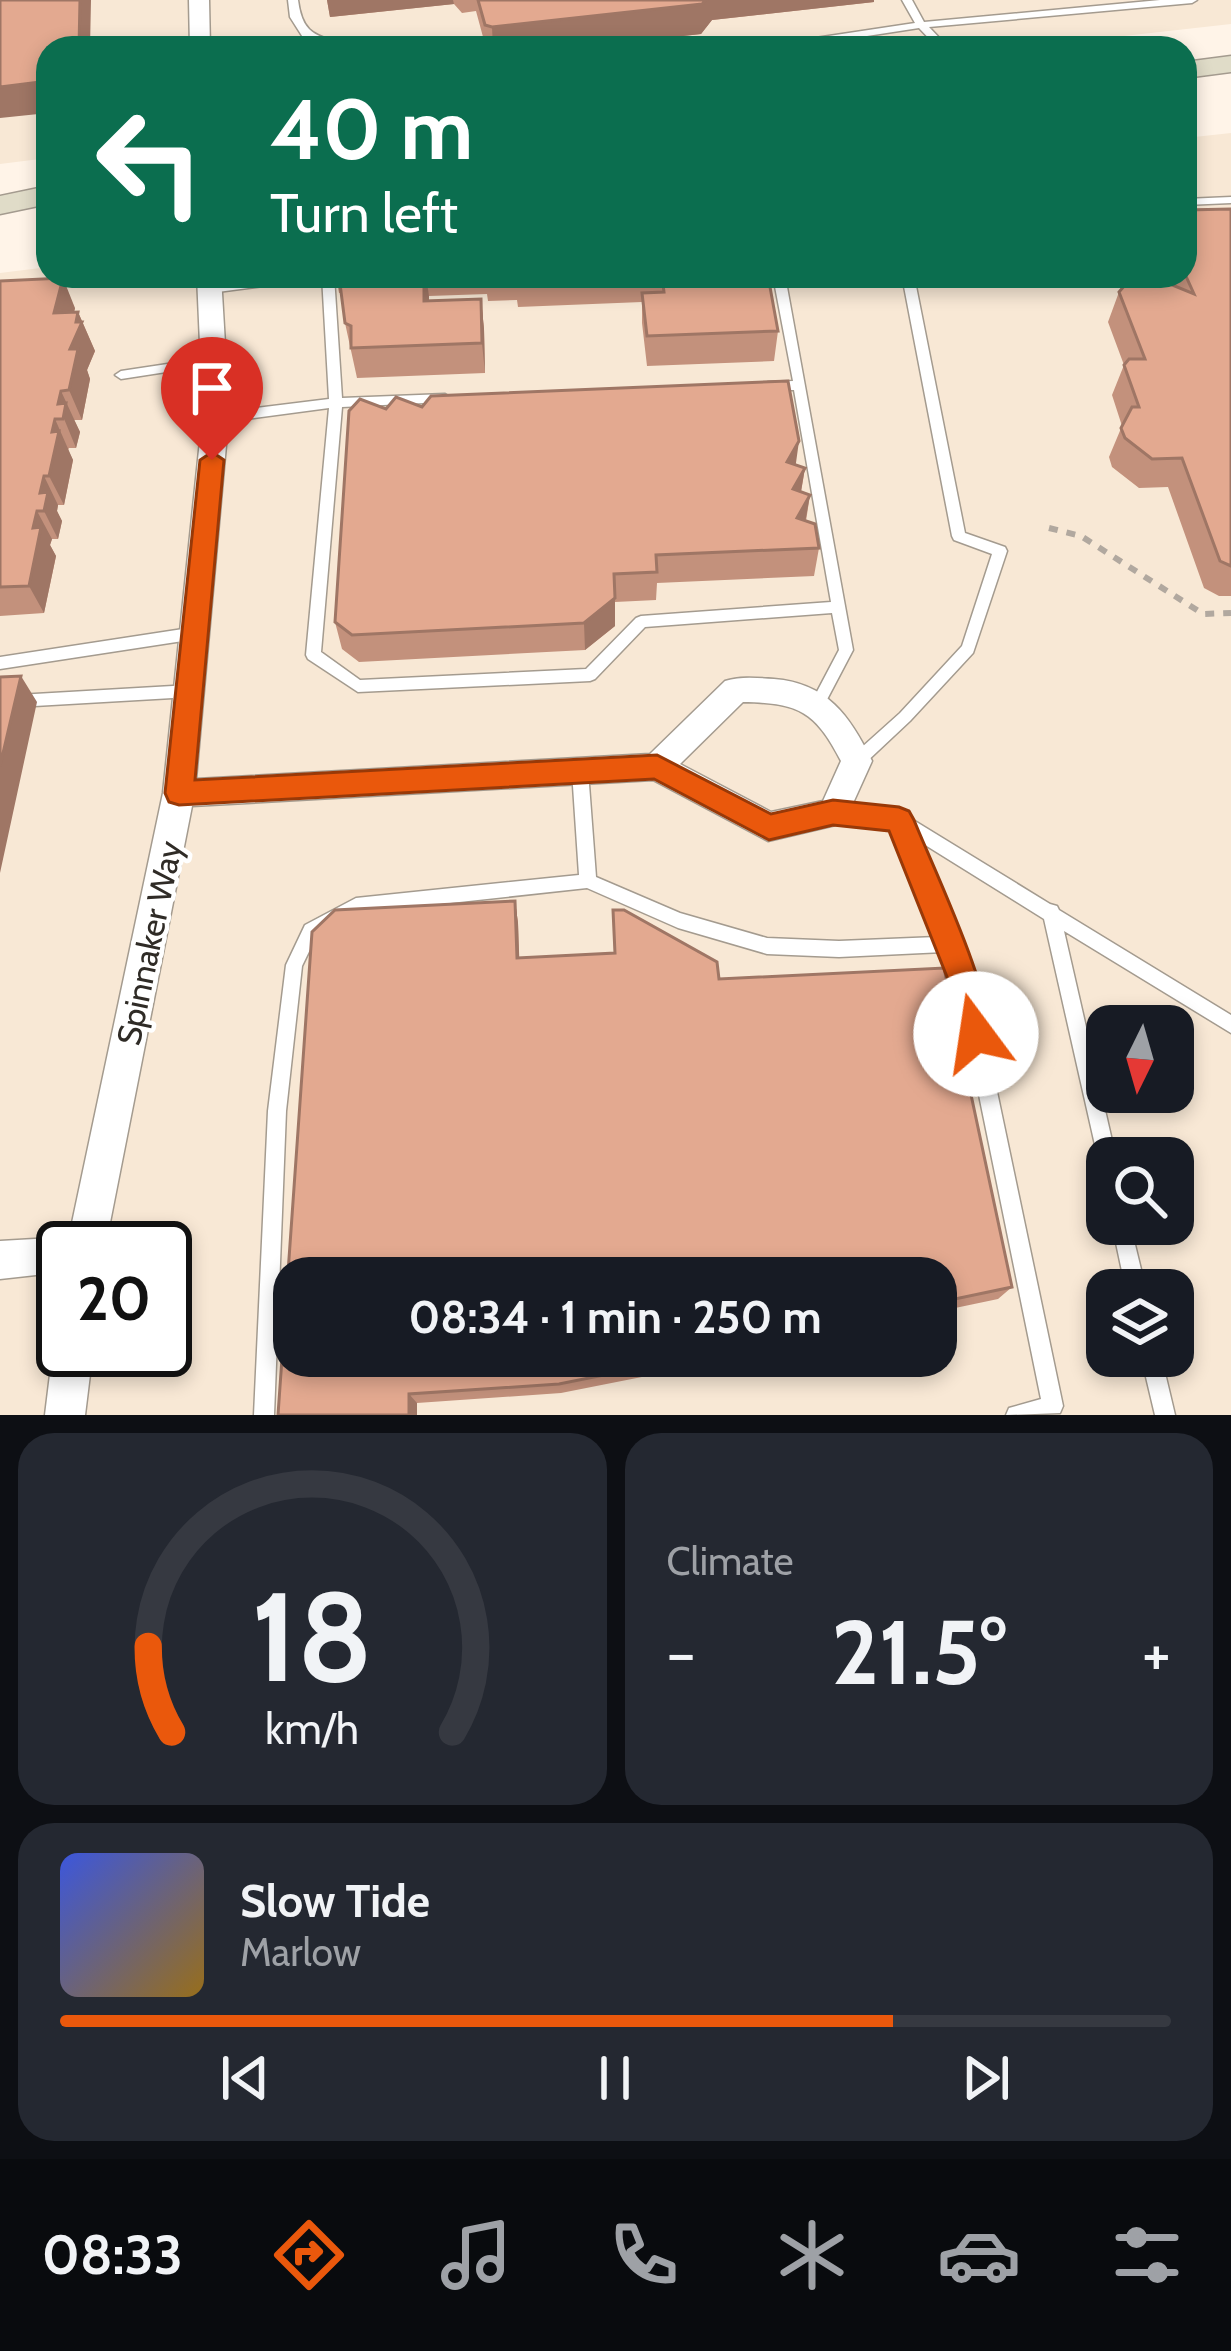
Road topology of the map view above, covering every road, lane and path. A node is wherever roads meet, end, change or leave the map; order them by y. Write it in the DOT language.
graph roads {
  1 [pos="199,0"];
  2 [pos="292,0"];
  3 [pos="907,0"];
  4 [pos="1192,0"];
  5 [pos="921,26"];
  6 [pos="200,36"];
  7 [pos="307,36"];
  8 [pos="852,36"];
  9 [pos="922,36"];
  10 [pos="931,36"];
  11 [pos="1231,64"];
  12 [pos="1197,68"];
  13 [pos="36,198"];
  14 [pos="1231,200"];
  15 [pos="1197,201"];
  16 [pos="0,205"];
  17 [pos="36,217"];
  18 [pos="0,218"];
  19 [pos="210,288"];
  20 [pos="329,288"];
  21 [pos="781,288"];
  22 [pos="910,288"];
  23 [pos="214,362"];
  24 [pos="121,375"];
  25 [pos="800,385"];
  26 [pos="754,387"];
  27 [pos="452,398"];
  28 [pos="336,403"];
  29 [pos="216,418"];
  30 [pos="1048,528"];
  31 [pos="838,607"];
  32 [pos="1231,614"];
  33 [pos="196,633"];
  34 [pos="0,663"];
  35 [pos="190,692"];
  36 [pos="0,702"];
  37 [pos="817,705"];
  38 [pos="857,761"];
  39 [pos="657,767"];
  40 [pos="580,771"];
  41 [pos="179,793"];
  42 [pos="833,812"];
  43 [pos="899,820"];
  44 [pos="588,881"];
  45 [pos="1051,911"];
  46 [pos="949,944"];
  47 [pos="1231,1025"];
  48 [pos="1102,1137"];
  49 [pos="92,1221"];
  50 [pos="36,1256"];
  51 [pos="0,1260"];
  52 [pos="69,1377"];
  53 [pos="1156,1377"];
  54 [pos="1054,1411"];
  55 [pos="64,1415"];
  56 [pos="264,1415"];
  57 [pos="1016,1415"];
  58 [pos="1165,1415"];
  1 -- 6 [label="street"];
  2 -- 7 [label="lane"];
  3 -- 5 [label="lane"];
  4 -- 5 [label="lane"];
  5 -- 8 [label="lane"];
  5 -- 9 [label="lane"];
  5 -- 10 [label="lane"];
  11 -- 12 [label="main road"];
  13 -- 16 [label="main road"];
  14 -- 15 [label="lane"];
  17 -- 18 [label="main road"];
  19 -- 23 [label="street, Spinnaker Way"];
  20 -- 28 [label="lane"];
  21 -- 25 [label="lane"];
  22 -- 38 [label="lane"];
  23 -- 24 [label="lane"];
  23 -- 29 [label="street, Spinnaker Way"];
  25 -- 26 [label="lane"];
  25 -- 31 [label="lane"];
  27 -- 28 [label="lane"];
  28 -- 29 [label="lane"];
  28 -- 31 [label="lane"];
  29 -- 33 [label="street, Spinnaker Way"];
  30 -- 32 [label="path"];
  31 -- 37 [label="lane"];
  33 -- 34 [label="lane"];
  33 -- 35 [label="street, Spinnaker Way"];
  35 -- 36 [label="lane"];
  35 -- 41 [label="street, Spinnaker Way"];
  37 -- 38 [label="street"];
  37 -- 39 [label="street"];
  38 -- 42 [label="street"];
  39 -- 40 [label="street"];
  39 -- 42 [label="street"];
  40 -- 41 [label="street"];
  40 -- 44 [label="lane"];
  41 -- 49 [label="street, Spinnaker Way"];
  42 -- 43 [label="lane"];
  43 -- 45 [label="lane"];
  43 -- 46 [label="lane"];
  44 -- 46 [label="lane"];
  44 -- 56 [label="lane"];
  45 -- 47 [label="lane"];
  45 -- 48 [label="lane"];
  46 -- 54 [label="lane"];
  50 -- 51 [label="street"];
  52 -- 55 [label="street"];
  53 -- 58 [label="lane"];
  54 -- 57 [label="lane"];
}
